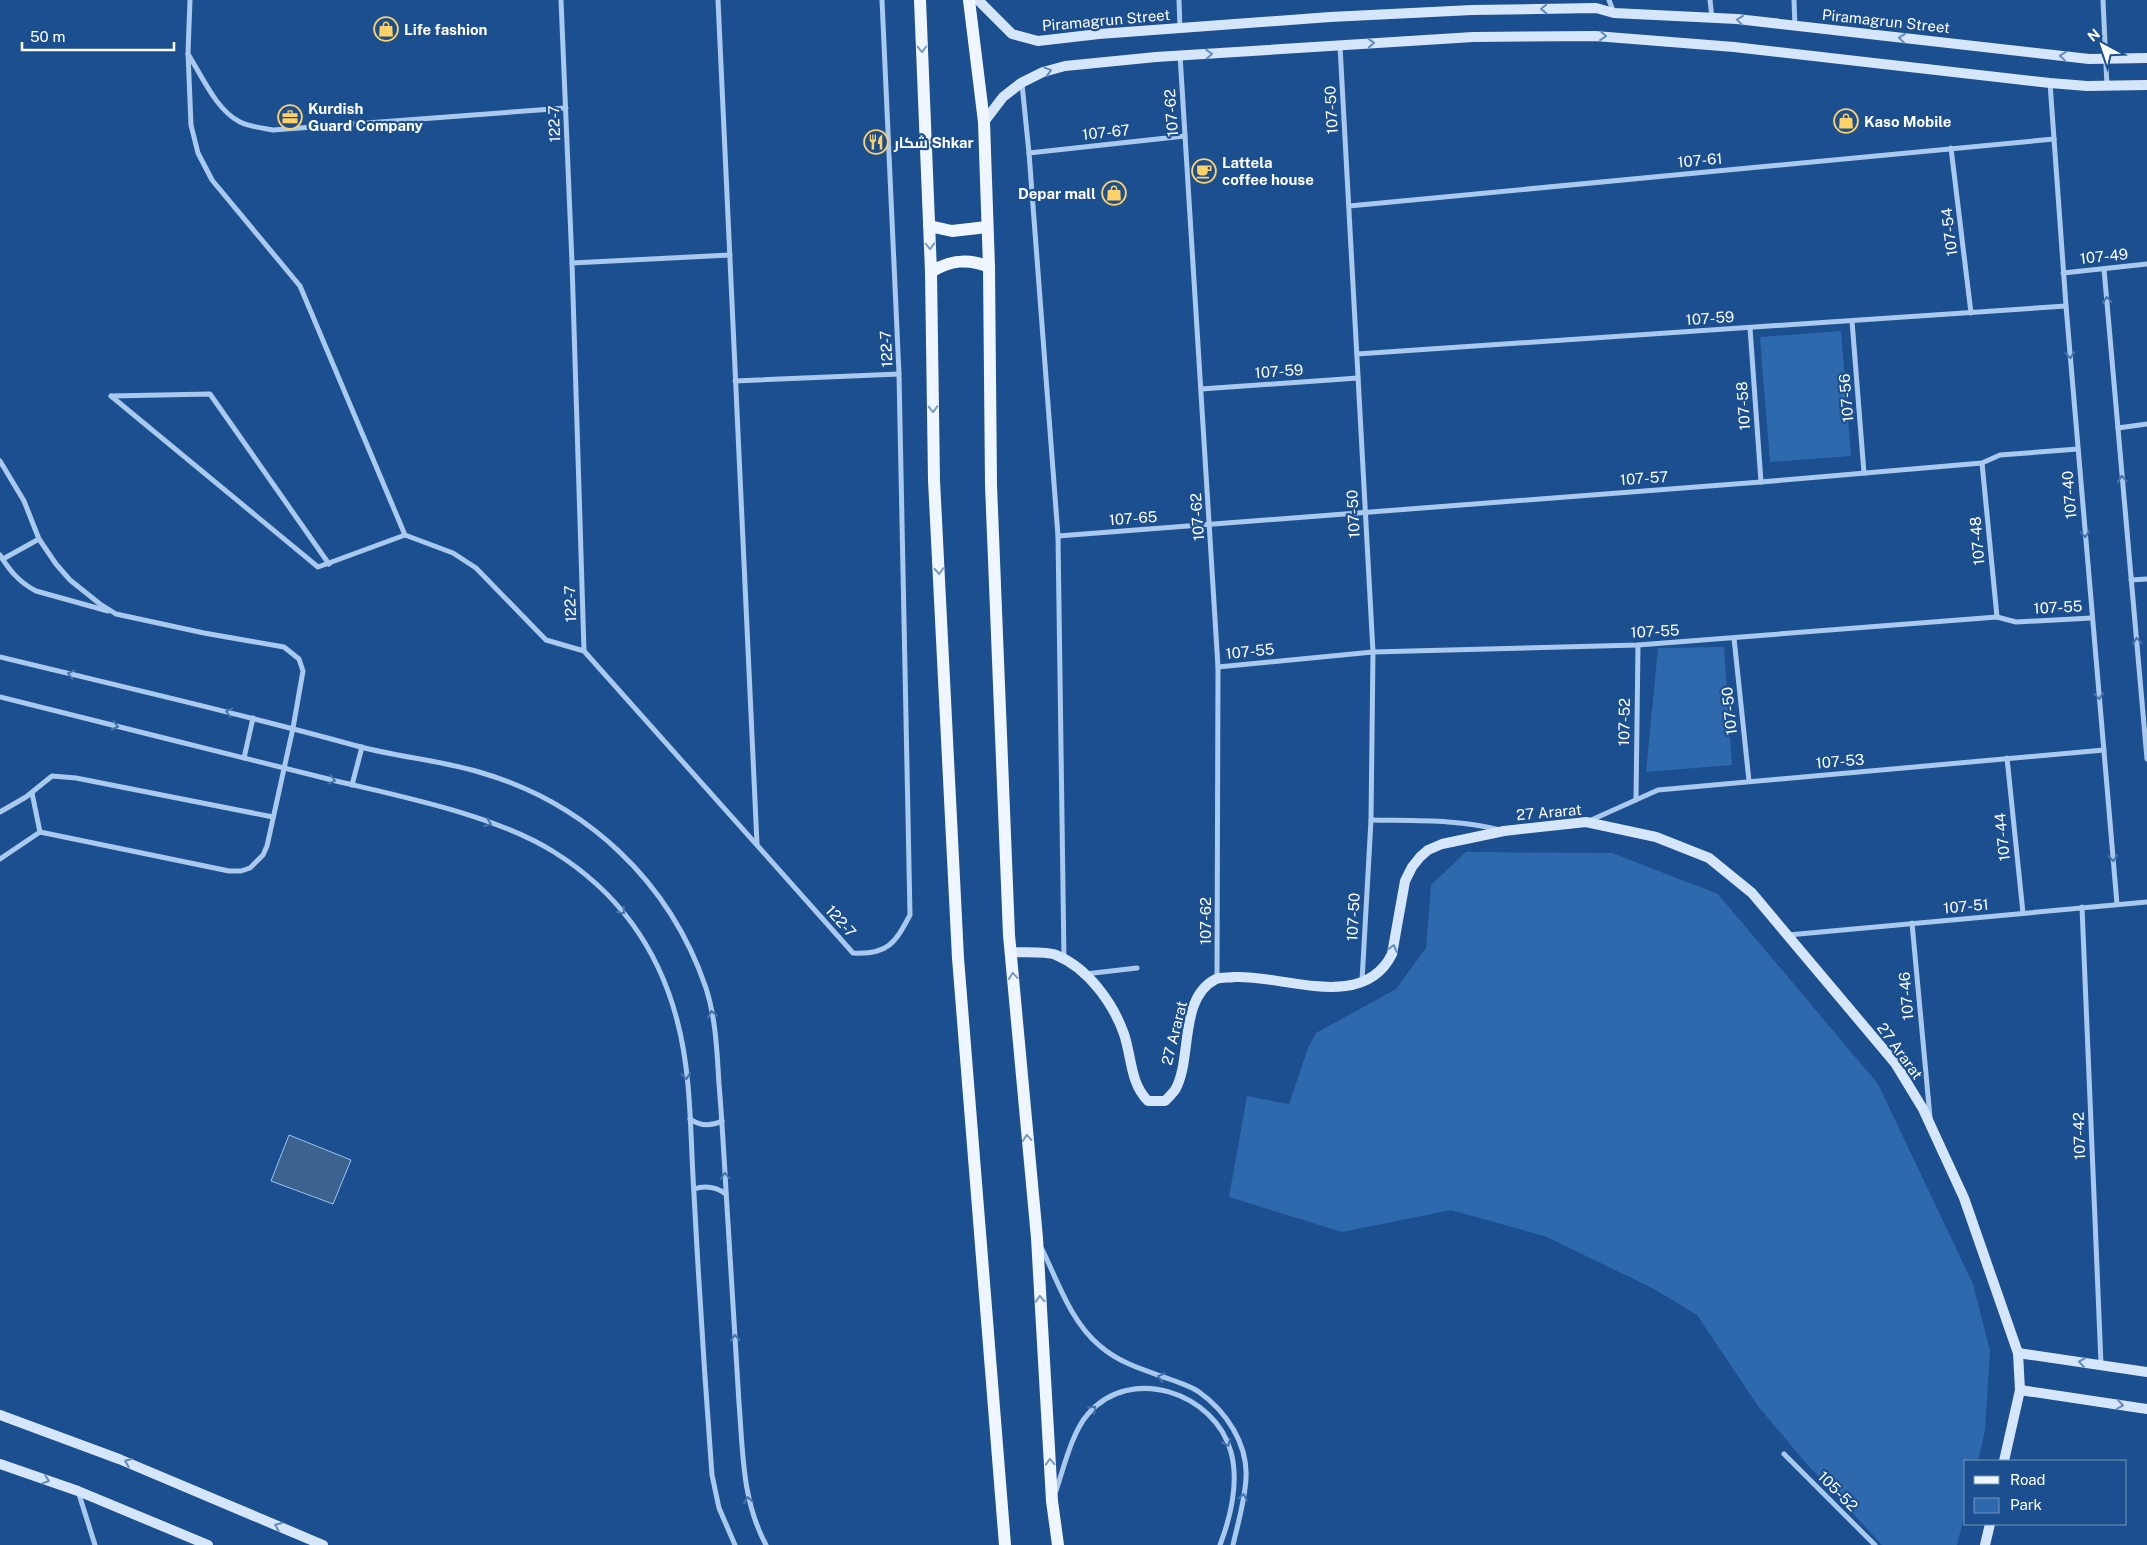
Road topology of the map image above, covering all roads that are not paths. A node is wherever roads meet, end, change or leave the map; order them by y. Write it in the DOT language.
graph roads {
  1 [pos="190,0"];
  2 [pos="560,0"];
  3 [pos="718,0"];
  4 [pos="882,0"];
  5 [pos="920,0"];
  6 [pos="969,0"];
  7 [pos="978,0"];
  8 [pos="1179,0"];
  9 [pos="1609,0"];
  10 [pos="1710,0"];
  11 [pos="1794,0"];
  12 [pos="2103,0"];
  13 [pos="1614,13"];
  14 [pos="1712,18"];
  15 [pos="1795,27"];
  16 [pos="1180,29"];
  17 [pos="1340,45"];
  18 [pos="188,54"];
  19 [pos="1180,56"];
  20 [pos="2107,58"];
  21 [pos="2147,58"];
  22 [pos="2050,83"];
  23 [pos="1022,84"];
  24 [pos="2147,85"];
  25 [pos="2107,86"];
  26 [pos="566,108"];
  27 [pos="984,122"];
  28 [pos="1185,136"];
  29 [pos="2054,139"];
  30 [pos="1951,148"];
  31 [pos="1030,153"];
  32 [pos="1349,206"];
  33 [pos="929,226"];
  34 [pos="987,227"];
  35 [pos="730,255"];
  36 [pos="572,263"];
  37 [pos="2147,264"];
  38 [pos="989,267"];
  39 [pos="2104,269"];
  40 [pos="931,272"];
  41 [pos="2064,273"];
  42 [pos="2066,306"];
  43 [pos="1971,313"];
  44 [pos="1852,321"];
  45 [pos="1750,328"];
  46 [pos="1357,354"];
  47 [pos="899,374"];
  48 [pos="1358,378"];
  49 [pos="736,381"];
  50 [pos="1201,389"];
  51 [pos="2147,424"];
  52 [pos="2118,428"];
  53 [pos="2078,449"];
  54 [pos="0,460"];
  55 [pos="1982,463"];
  56 [pos="1864,473"];
  57 [pos="1760,482"];
  58 [pos="1366,512"];
  59 [pos="1210,524"];
  60 [pos="405,535"];
  61 [pos="1058,536"];
  62 [pos="39,539"];
  63 [pos="1,557"];
  64 [pos="329,564"];
  65 [pos="2147,579"];
  66 [pos="2131,580"];
  67 [pos="116,614"];
  68 [pos="1997,617"];
  69 [pos="2092,618"];
  70 [pos="1734,638"];
  71 [pos="1638,645"];
  72 [pos="584,651"];
  73 [pos="1373,652"];
  74 [pos="0,657"];
  75 [pos="1218,667"];
  76 [pos="0,697"];
  77 [pos="253,718"];
  78 [pos="293,728"];
  79 [pos="2146,745"];
  80 [pos="362,748"];
  81 [pos="2104,750"];
  82 [pos="244,758"];
  83 [pos="2007,758"];
  84 [pos="2147,760"];
  85 [pos="284,768"];
  86 [pos="1749,782"];
  87 [pos="352,785"];
  88 [pos="32,793"];
  89 [pos="1636,800"];
  90 [pos="0,812"];
  91 [pos="273,817"];
  92 [pos="1371,820"];
  93 [pos="1586,822"];
  94 [pos="1504,831"];
  95 [pos="40,832"];
  96 [pos="757,845"];
  97 [pos="0,859"];
  98 [pos="2147,902"];
  99 [pos="2117,904"];
  100 [pos="2082,907"];
  101 [pos="2023,913"];
  102 [pos="1912,923"];
  103 [pos="1787,935"];
  104 [pos="1011,952"];
  105 [pos="1064,960"];
  106 [pos="1137,968"];
  107 [pos="1084,974"];
  108 [pos="1217,978"];
  109 [pos="1362,982"];
  110 [pos="690,1119"];
  111 [pos="722,1121"];
  112 [pos="1931,1127"];
  113 [pos="694,1189"];
  114 [pos="726,1194"];
  115 [pos="1037,1238"];
  116 [pos="2018,1353"];
  117 [pos="2101,1364"];
  118 [pos="2147,1372"];
  119 [pos="2020,1390"];
  120 [pos="2147,1409"];
  121 [pos="0,1415"];
  122 [pos="1784,1454"];
  123 [pos="2004,1460"];
  124 [pos="0,1464"];
  125 [pos="78,1491"];
  126 [pos="1052,1501"];
  127 [pos="1001,1503"];
  128 [pos="1990,1525"];
  129 [pos="95,1545"];
  130 [pos="208,1545"];
  131 [pos="322,1545"];
  132 [pos="735,1545"];
  133 [pos="766,1545"];
  134 [pos="997,1545"];
  135 [pos="1005,1545"];
  136 [pos="1058,1545"];
  137 [pos="1220,1545"];
  138 [pos="1233,1545"];
  139 [pos="1875,1545"];
  140 [pos="1985,1545"];
  1 -- 18 [label="street"];
  2 -- 26 [label="street, 122-7"];
  3 -- 35 [label="street"];
  4 -- 47 [label="street, 122-7"];
  5 -- 33 [label="main road, one-way"];
  6 -- 27 [label="main road"];
  7 -- 16 [label="main road, Piramagrun Street"];
  8 -- 16 [label="street"];
  9 -- 13 [label="street"];
  10 -- 14 [label="street"];
  11 -- 15 [label="street"];
  12 -- 20 [label="street"];
  13 -- 14 [label="main road, Piramagrun Street"];
  13 -- 16 [label="main road, Piramagrun Street, one-way"];
  15 -- 14 [label="main road, Piramagrun Street, one-way"];
  20 -- 15 [label="main road, Piramagrun Street, one-way"];
  19 -- 17 [label="main road, one-way"];
  17 -- 22 [label="main road, one-way"];
  17 -- 32 [label="street, 107-50"];
  18 -- 26 [label="street"];
  18 -- 60 [label="street"];
  23 -- 19 [label="main road, one-way"];
  19 -- 28 [label="street, 107-62"];
  20 -- 21 [label="main road, Piramagrun Street"];
  20 -- 25 [label="street"];
  22 -- 25 [label="main road"];
  22 -- 29 [label="street, 107-40"];
  23 -- 27 [label="main road"];
  23 -- 31 [label="street"];
  24 -- 25 [label="main road"];
  26 -- 36 [label="street, 122-7"];
  27 -- 34 [label="main road"];
  28 -- 31 [label="street, 107-67"];
  28 -- 50 [label="street, 107-62"];
  29 -- 30 [label="street, 107-61"];
  29 -- 41 [label="street, 107-40"];
  30 -- 32 [label="street, 107-61"];
  30 -- 43 [label="street, 107-54"];
  31 -- 61 [label="street"];
  32 -- 46 [label="street, 107-50"];
  33 -- 34 [label="main road"];
  33 -- 40 [label="main road, one-way"];
  34 -- 38 [label="main road"];
  35 -- 36 [label="street"];
  35 -- 49 [label="street"];
  36 -- 72 [label="street, 122-7"];
  37 -- 39 [label="street, 107-49"];
  38 -- 40 [label="main road"];
  38 -- 104 [label="main road"];
  39 -- 41 [label="street, 107-49"];
  52 -- 39 [label="street, one-way"];
  40 -- 127 [label="main road, one-way"];
  41 -- 42 [label="street, 107-40"];
  42 -- 43 [label="street, 107-59"];
  42 -- 53 [label="street, 107-40, one-way"];
  43 -- 44 [label="street, 107-59"];
  44 -- 45 [label="street, 107-59"];
  44 -- 56 [label="street, 107-56"];
  45 -- 46 [label="street, 107-59"];
  45 -- 57 [label="street, 107-58"];
  46 -- 48 [label="street, 107-50"];
  47 -- 49 [label="street"];
  47 -- 96 [label="street, 122-7"];
  48 -- 50 [label="street, 107-59"];
  48 -- 58 [label="street, 107-50"];
  49 -- 96 [label="street"];
  50 -- 59 [label="street, 107-62"];
  51 -- 52 [label="street"];
  66 -- 52 [label="street, one-way"];
  53 -- 55 [label="street, 107-57"];
  53 -- 69 [label="street, 107-40, one-way"];
  54 -- 62 [label="street"];
  55 -- 56 [label="street, 107-57"];
  55 -- 68 [label="street, 107-48"];
  56 -- 57 [label="street, 107-57"];
  57 -- 58 [label="street, 107-57"];
  58 -- 59 [label="street, 107-57"];
  58 -- 73 [label="street, 107-50"];
  59 -- 61 [label="street, 107-65"];
  59 -- 75 [label="street, 107-62"];
  60 -- 64 [label="street"];
  60 -- 72 [label="street"];
  61 -- 105 [label="street"];
  62 -- 63 [label="street"];
  62 -- 67 [label="street"];
  63 -- 67 [label="street"];
  64 -- 64 [label="street"];
  65 -- 66 [label="street"];
  79 -- 66 [label="street, one-way"];
  67 -- 78 [label="street"];
  68 -- 69 [label="street, 107-55"];
  68 -- 70 [label="street, 107-55"];
  69 -- 81 [label="street, 107-40, one-way"];
  70 -- 71 [label="street, 107-55"];
  70 -- 86 [label="street, 107-50"];
  71 -- 73 [label="street, 107-55"];
  71 -- 89 [label="street, 107-52"];
  72 -- 96 [label="street, 122-7"];
  73 -- 75 [label="street, 107-55"];
  73 -- 92 [label="street, 107-50"];
  77 -- 74 [label="street, one-way"];
  75 -- 108 [label="street, 107-62"];
  76 -- 82 [label="street, one-way"];
  77 -- 78 [label="street"];
  77 -- 82 [label="street"];
  78 -- 80 [label="street"];
  78 -- 85 [label="street"];
  79 -- 84 [label="street"];
  80 -- 87 [label="street"];
  111 -- 80 [label="street, one-way"];
  81 -- 83 [label="street, 107-53"];
  81 -- 99 [label="street, 107-40, one-way"];
  82 -- 85 [label="street"];
  83 -- 86 [label="street, 107-53"];
  83 -- 101 [label="street, 107-44"];
  85 -- 87 [label="street, one-way"];
  85 -- 91 [label="street"];
  86 -- 89 [label="street, 107-53"];
  87 -- 110 [label="street, one-way"];
  88 -- 90 [label="street"];
  88 -- 91 [label="street"];
  88 -- 95 [label="street"];
  89 -- 93 [label="street, 107-53"];
  91 -- 95 [label="street"];
  92 -- 94 [label="street"];
  92 -- 109 [label="street, 107-50"];
  93 -- 94 [label="main road, 27 Ararat"];
  93 -- 103 [label="main road, 27 Ararat"];
  109 -- 94 [label="main road, 27 Ararat, one-way"];
  95 -- 97 [label="street"];
  98 -- 99 [label="street, 107-51"];
  99 -- 100 [label="street, 107-51"];
  100 -- 101 [label="street, 107-51"];
  100 -- 117 [label="street, 107-42"];
  101 -- 102 [label="street, 107-51"];
  102 -- 103 [label="street, 107-51"];
  102 -- 112 [label="street, 107-46"];
  103 -- 112 [label="main road, 27 Ararat"];
  104 -- 105 [label="main road, 27 Ararat"];
  115 -- 104 [label="main road, one-way"];
  105 -- 107 [label="main road, 27 Ararat"];
  106 -- 107 [label="street"];
  107 -- 108 [label="main road, 27 Ararat"];
  108 -- 109 [label="main road, 27 Ararat"];
  110 -- 111 [label="street"];
  110 -- 113 [label="street"];
  114 -- 111 [label="street, one-way"];
  112 -- 116 [label="main road, 27 Ararat"];
  113 -- 114 [label="street"];
  113 -- 132 [label="street"];
  133 -- 114 [label="street, one-way"];
  126 -- 115 [label="main road, one-way"];
  138 -- 115 [label="street, one-way"];
  117 -- 116 [label="main road, one-way"];
  116 -- 119 [label="main road, 27 Ararat"];
  117 -- 118 [label="main road"];
  119 -- 120 [label="main road, one-way"];
  119 -- 123 [label="main road, 27 Ararat"];
  131 -- 121 [label="main road, one-way"];
  122 -- 139 [label="street, 105-52"];
  124 -- 125 [label="main road, one-way"];
  125 -- 129 [label="street"];
  125 -- 130 [label="main road"];
  126 -- 136 [label="main road"];
  126 -- 137 [label="street, one-way"];
  127 -- 134 [label="main road"];
  127 -- 135 [label="main road"];
  128 -- 140 [label="main road"];
}
